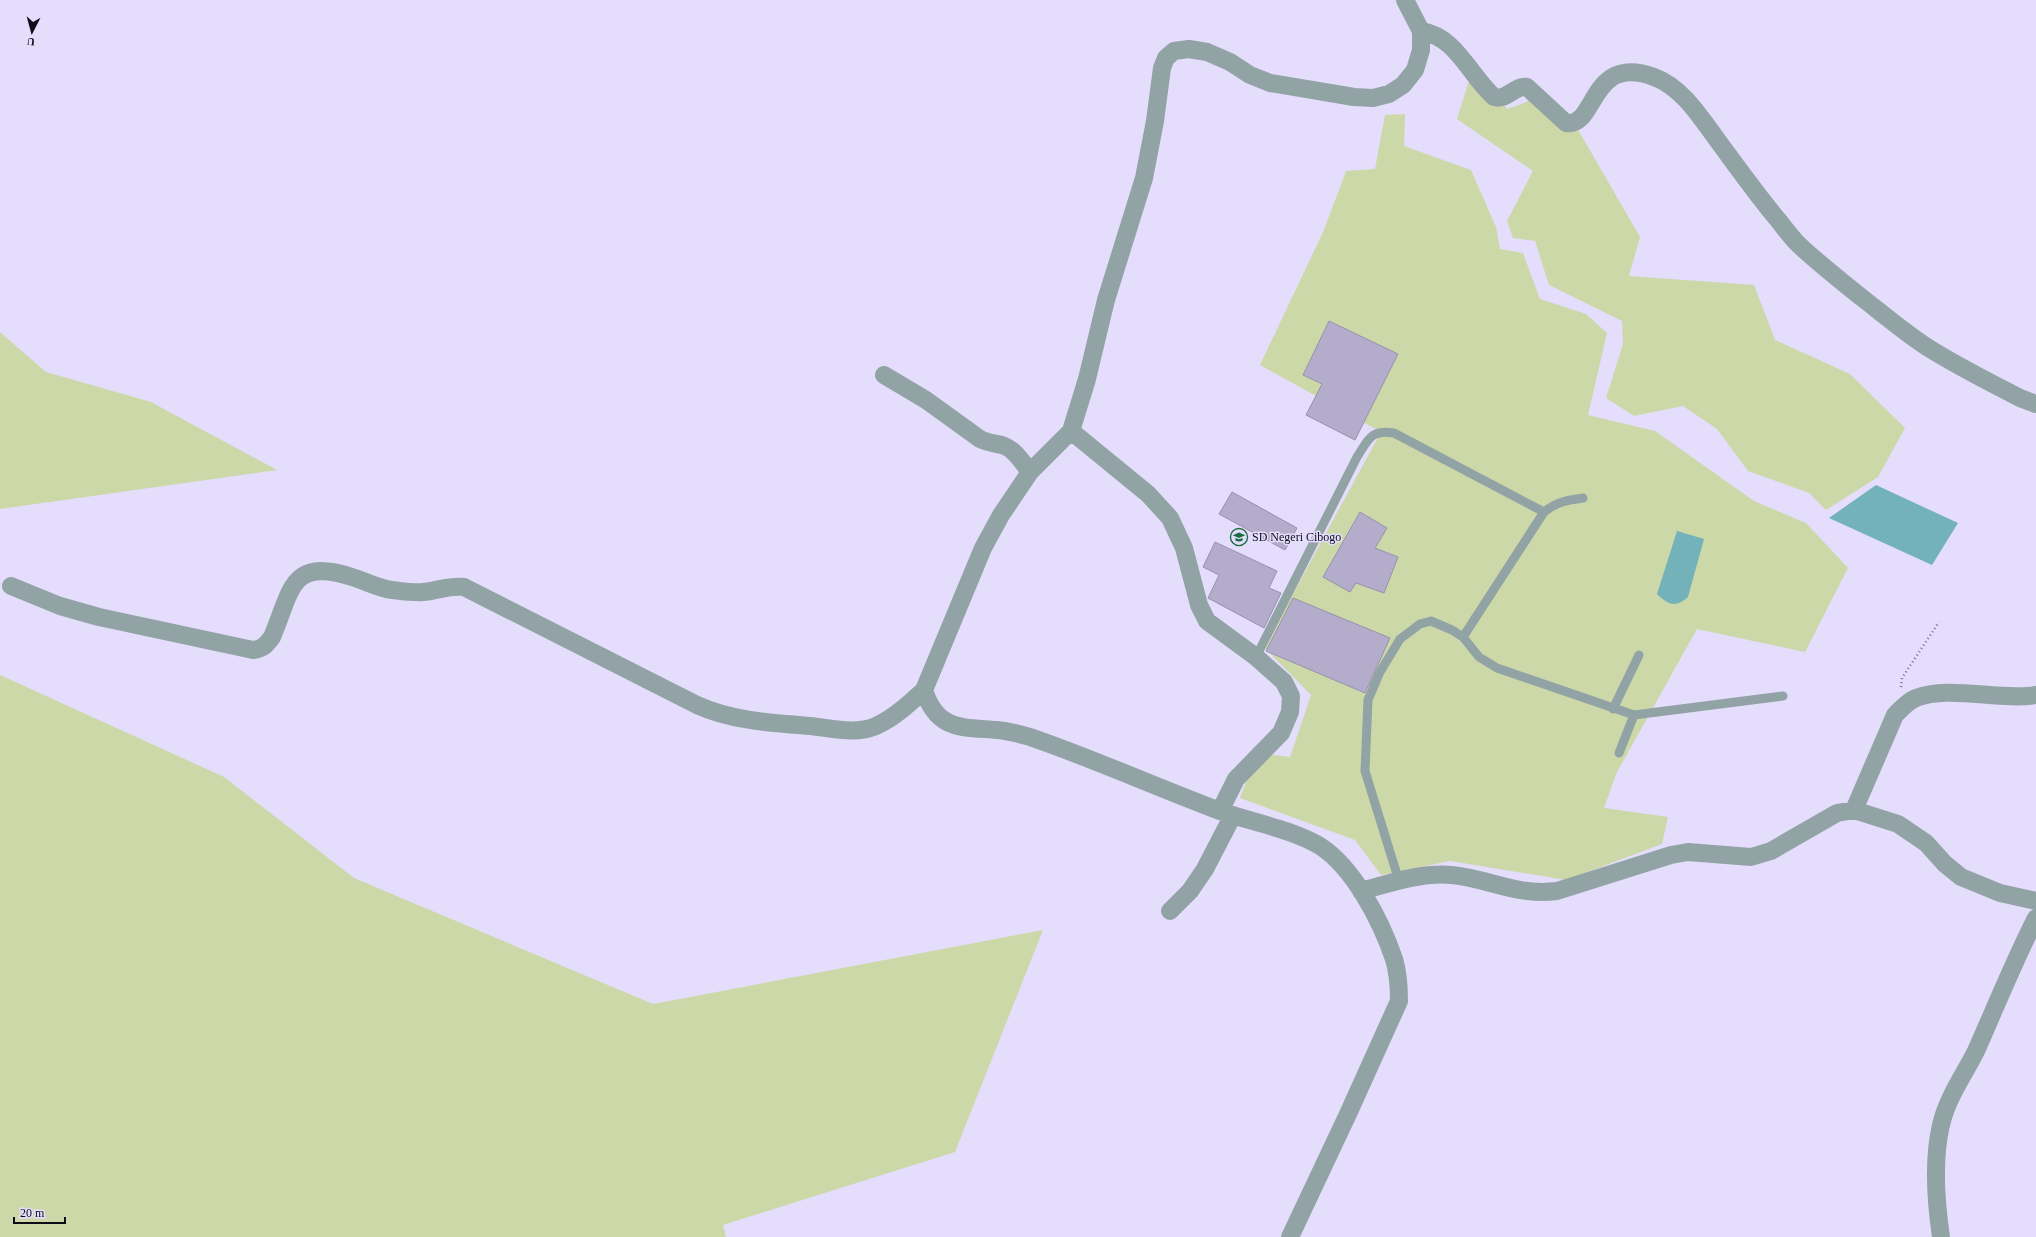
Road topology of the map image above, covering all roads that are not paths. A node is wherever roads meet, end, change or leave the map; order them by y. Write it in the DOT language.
graph roads {
  1 [pos="1405,0"];
  2 [pos="1421,31"];
  3 [pos="884,375"];
  4 [pos="2036,404"];
  5 [pos="1071,431"];
  6 [pos="1030,472"];
  7 [pos="1583,498"];
  8 [pos="1544,512"];
  9 [pos="11,586"];
  10 [pos="1463,637"];
  11 [pos="1639,655"];
  12 [pos="1256,657"];
  13 [pos="924,690"];
  14 [pos="2036,695"];
  15 [pos="1783,696"];
  16 [pos="1613,709"];
  17 [pos="1634,715"];
  18 [pos="1619,753"];
  19 [pos="1854,810"];
  20 [pos="1226,813"];
  21 [pos="1399,881"];
  22 [pos="1361,891"];
  23 [pos="2036,901"];
  24 [pos="1170,911"];
  25 [pos="2036,918"];
  26 [pos="1290,1237"];
  27 [pos="1940,1237"];
  1 -- 2 [label="street"];
  2 -- 4 [label="street"];
  2 -- 5 [label="street"];
  3 -- 6 [label="street"];
  5 -- 6 [label="street"];
  5 -- 12 [label="street"];
  6 -- 13 [label="street"];
  7 -- 8 [label="lane"];
  8 -- 10 [label="lane"];
  8 -- 12 [label="lane"];
  9 -- 13 [label="street"];
  10 -- 16 [label="lane"];
  10 -- 21 [label="lane"];
  11 -- 16 [label="lane"];
  12 -- 20 [label="street"];
  13 -- 20 [label="street"];
  14 -- 19 [label="street"];
  15 -- 17 [label="lane"];
  16 -- 17 [label="lane"];
  17 -- 18 [label="lane"];
  19 -- 21 [label="street"];
  19 -- 23 [label="street"];
  20 -- 22 [label="street"];
  20 -- 24 [label="street"];
  21 -- 22 [label="street"];
  22 -- 26 [label="street"];
  25 -- 27 [label="street"];
}
